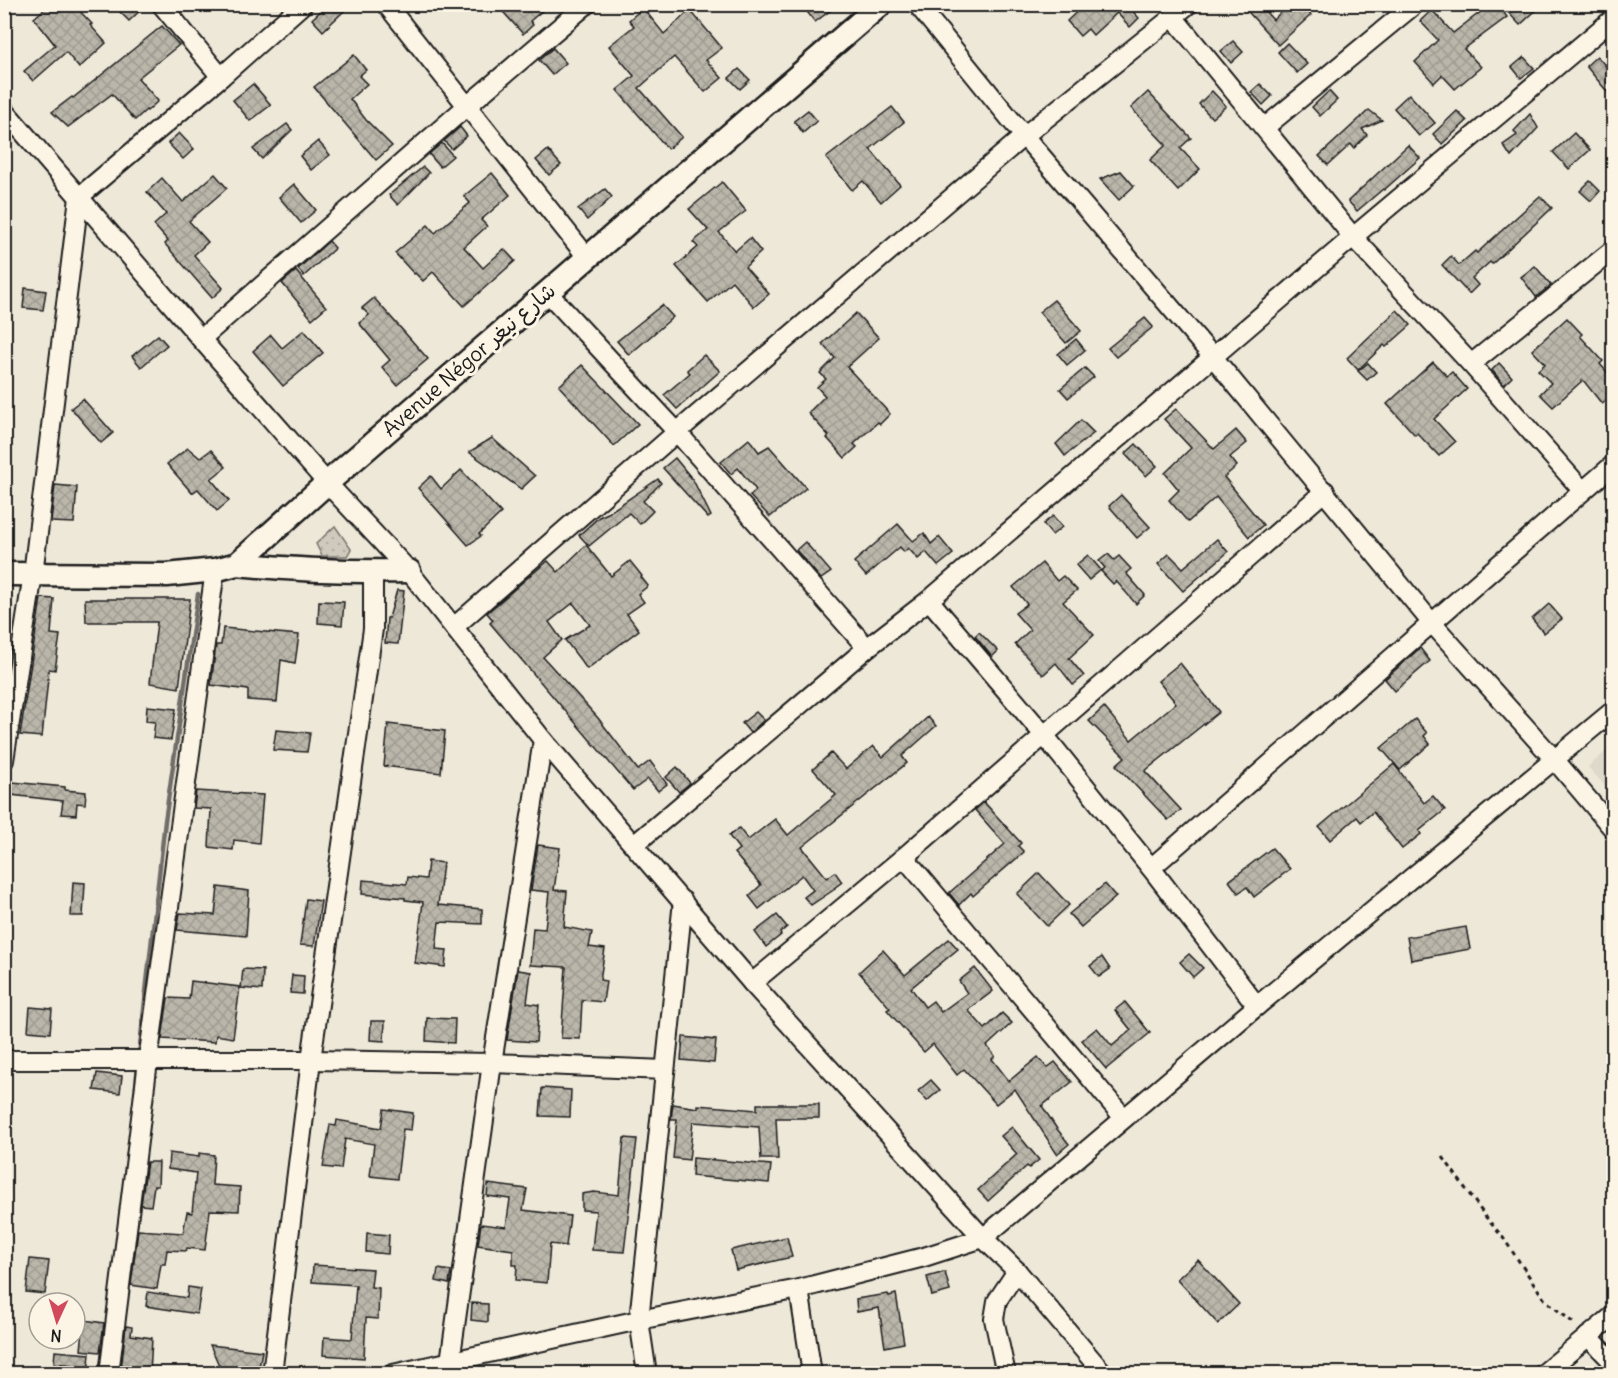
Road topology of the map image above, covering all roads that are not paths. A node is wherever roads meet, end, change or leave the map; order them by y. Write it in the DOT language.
graph roads {
  1 [pos="161,4"];
  2 [pos="303,4"];
  3 [pos="386,4"];
  4 [pos="587,4"];
  5 [pos="881,4"];
  6 [pos="917,4"];
  7 [pos="1189,4"];
  8 [pos="1415,4"];
  9 [pos="1174,18"];
  10 [pos="1614,18"];
  11 [pos="221,77"];
  12 [pos="466,106"];
  13 [pos="4,110"];
  14 [pos="1264,128"];
  15 [pos="1024,136"];
  16 [pos="79,197"];
  17 [pos="1353,237"];
  18 [pos="1614,249"];
  19 [pos="587,257"];
  20 [pos="548,293"];
  21 [pos="201,339"];
  22 [pos="1214,357"];
  23 [pos="1471,364"];
  24 [pos="677,432"];
  25 [pos="1614,464"];
  26 [pos="327,483"];
  27 [pos="1582,490"];
  28 [pos="1325,491"];
  29 [pos="237,564"];
  30 [pos="215,570"];
  31 [pos="409,571"];
  32 [pos="373,572"];
  33 [pos="4,574"];
  34 [pos="33,574"];
  35 [pos="929,600"];
  36 [pos="1431,621"];
  37 [pos="454,627"];
  38 [pos="867,648"];
  39 [pos="1614,710"];
  40 [pos="1044,735"];
  41 [pos="543,740"];
  42 [pos="1554,759"];
  43 [pos="4,760"];
  44 [pos="1614,830"];
  45 [pos="634,844"];
  46 [pos="904,857"];
  47 [pos="1151,868"];
  48 [pos="682,901"];
  49 [pos="752,983"];
  50 [pos="1257,1006"];
  51 [pos="4,1060"];
  52 [pos="311,1060"];
  53 [pos="148,1061"];
  54 [pos="492,1064"];
  55 [pos="665,1070"];
  56 [pos="1124,1118"];
  57 [pos="982,1238"];
  58 [pos="1017,1271"];
  59 [pos="799,1289"];
  60 [pos="1614,1315"];
  61 [pos="639,1320"];
  62 [pos="1588,1336"];
  63 [pos="1614,1363"];
  64 [pos="451,1368"];
  65 [pos="109,1374"];
  66 [pos="272,1374"];
  67 [pos="393,1374"];
  68 [pos="647,1374"];
  69 [pos="812,1374"];
  70 [pos="1005,1374"];
  71 [pos="1104,1374"];
  72 [pos="1543,1374"];
  1 -- 11 [label="street"];
  2 -- 11 [label="street"];
  3 -- 12 [label="street"];
  4 -- 12 [label="street"];
  5 -- 19 [label="main road, Avenue Négor شارع نيغر"];
  6 -- 15 [label="street"];
  7 -- 9 [label="street"];
  8 -- 14 [label="street"];
  9 -- 14 [label="street"];
  9 -- 15 [label="street"];
  10 -- 17 [label="street"];
  11 -- 16 [label="street"];
  12 -- 19 [label="street"];
  12 -- 21 [label="street"];
  13 -- 16 [label="street"];
  14 -- 17 [label="street"];
  15 -- 22 [label="street"];
  15 -- 24 [label="street"];
  16 -- 21 [label="street"];
  16 -- 34 [label="street"];
  17 -- 22 [label="street"];
  17 -- 23 [label="street"];
  18 -- 23 [label="street"];
  19 -- 20 [label="main road, Avenue Négor شارع نيغر"];
  20 -- 24 [label="street"];
  20 -- 26 [label="main road, Avenue Négor شارع نيغر"];
  21 -- 26 [label="street"];
  22 -- 28 [label="street"];
  22 -- 35 [label="street"];
  23 -- 27 [label="street"];
  24 -- 37 [label="street"];
  24 -- 38 [label="street"];
  25 -- 27 [label="street"];
  26 -- 29 [label="main road, Avenue Négor شارع نيغر"];
  26 -- 31 [label="street"];
  27 -- 36 [label="street"];
  28 -- 36 [label="street"];
  28 -- 40 [label="street"];
  29 -- 30 [label="main road, Avenue Négor شارع نيغر"];
  29 -- 32 [label="main road"];
  30 -- 34 [label="main road, Avenue Négor شارع نيغر"];
  30 -- 53 [label="street"];
  31 -- 32 [label="main road"];
  31 -- 37 [label="street"];
  32 -- 52 [label="street"];
  33 -- 34 [label="main road, Avenue Négor شارع نيغر"];
  34 -- 43 [label="street"];
  35 -- 38 [label="street"];
  35 -- 40 [label="street"];
  36 -- 42 [label="street"];
  36 -- 47 [label="street"];
  37 -- 41 [label="street"];
  38 -- 45 [label="street"];
  39 -- 42 [label="street"];
  40 -- 46 [label="street"];
  40 -- 47 [label="street"];
  41 -- 45 [label="street"];
  41 -- 54 [label="street"];
  42 -- 44 [label="street"];
  42 -- 50 [label="street"];
  45 -- 48 [label="street"];
  46 -- 49 [label="street"];
  46 -- 56 [label="street"];
  47 -- 50 [label="street"];
  48 -- 49 [label="street"];
  48 -- 55 [label="street"];
  49 -- 57 [label="street"];
  50 -- 56 [label="street"];
  51 -- 53 [label="street"];
  52 -- 53 [label="street"];
  52 -- 54 [label="street"];
  52 -- 66 [label="street"];
  53 -- 65 [label="street"];
  54 -- 55 [label="street"];
  54 -- 64 [label="street"];
  55 -- 61 [label="street"];
  56 -- 57 [label="street"];
  57 -- 58 [label="street"];
  57 -- 59 [label="street"];
  58 -- 70 [label="street"];
  58 -- 71 [label="street"];
  59 -- 61 [label="street"];
  59 -- 69 [label="street"];
  60 -- 62 [label="street"];
  61 -- 64 [label="street"];
  61 -- 68 [label="street"];
  62 -- 63 [label="street"];
  62 -- 72 [label="street"];
  64 -- 67 [label="street"];
}
